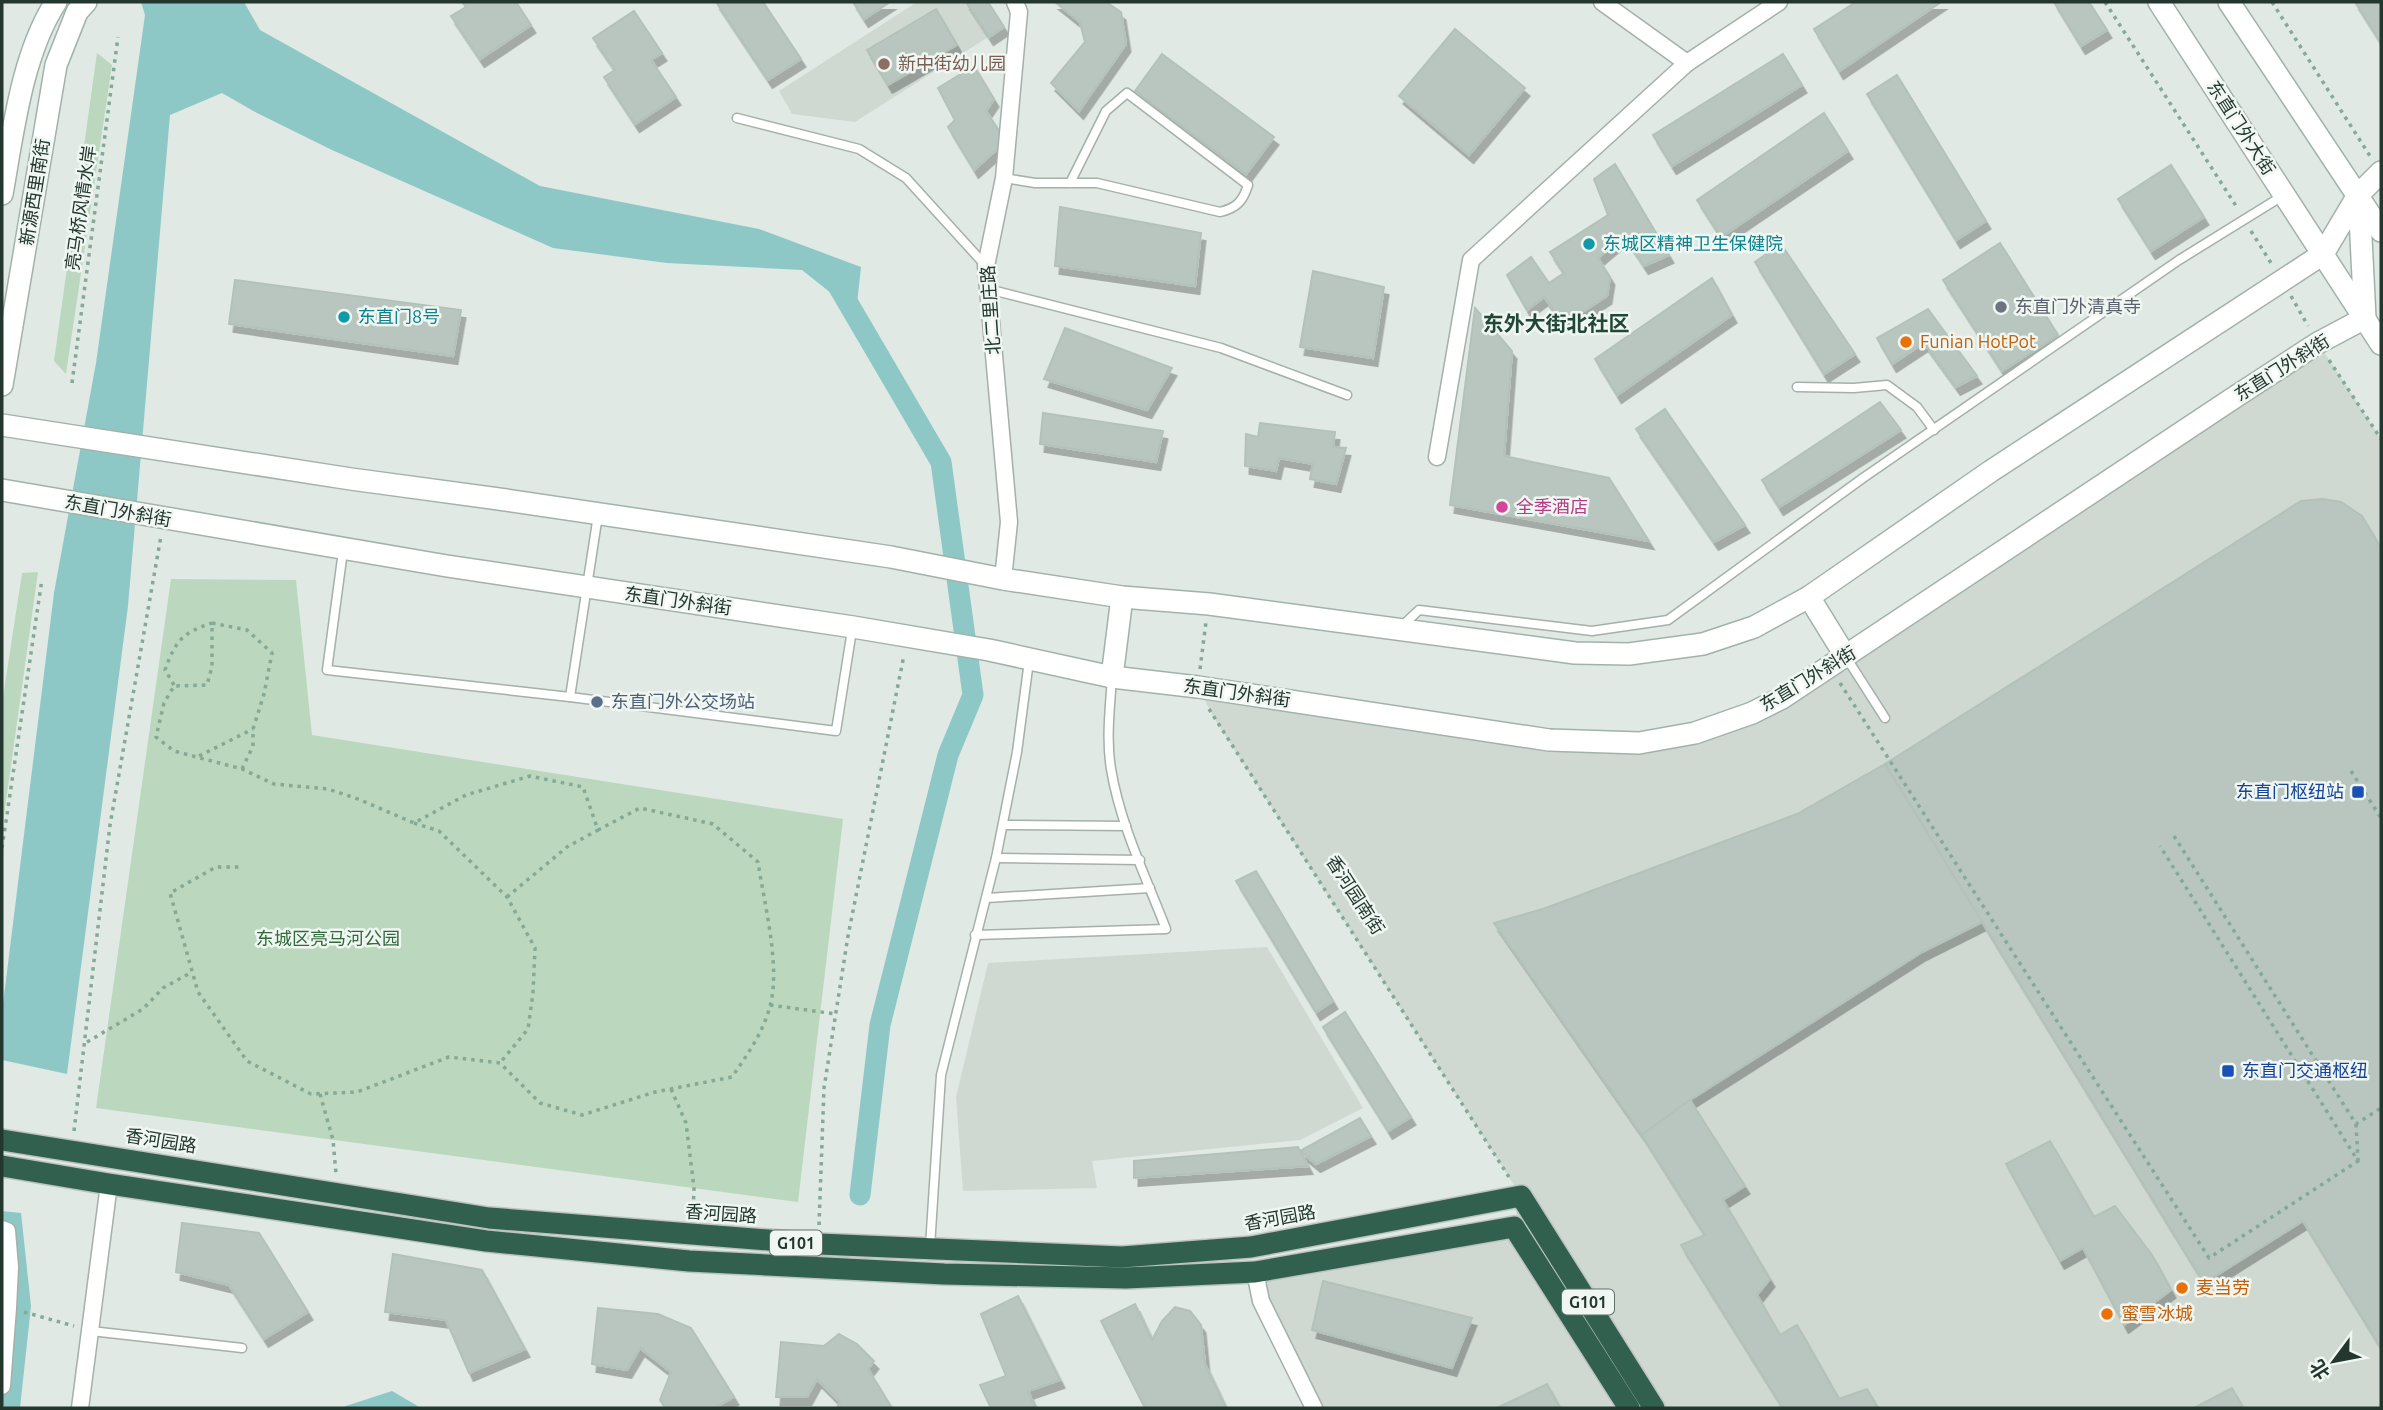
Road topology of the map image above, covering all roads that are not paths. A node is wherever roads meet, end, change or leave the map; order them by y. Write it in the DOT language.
graph roads {
  1 [pos="55,2"];
  2 [pos="86,2"];
  3 [pos="1015,2"];
  4 [pos="1602,2"];
  5 [pos="1779,2"];
  6 [pos="2159,2"];
  7 [pos="2229,2"];
  8 [pos="69,28"];
  9 [pos="1687,63"];
  10 [pos="737,117"];
  11 [pos="2381,172"];
  12 [pos="1004,178"];
  13 [pos="1070,183"];
  14 [pos="2,194"];
  15 [pos="2284,195"];
  16 [pos="2358,195"];
  17 [pos="2381,230"];
  18 [pos="2323,254"];
  19 [pos="986,266"];
  20 [pos="988,289"];
  21 [pos="2365,318"];
  22 [pos="2381,344"];
  23 [pos="2,385"];
  24 [pos="1797,387"];
  25 [pos="1347,395"];
  26 [pos="2,425"];
  27 [pos="1934,430"];
  28 [pos="1437,457"];
  29 [pos="2,490"];
  30 [pos="598,516"];
  31 [pos="343,549"];
  32 [pos="1003,579"];
  33 [pos="588,587"];
  34 [pos="1122,597"];
  35 [pos="1809,597"];
  36 [pos="853,627"];
  37 [pos="1398,629"];
  38 [pos="1029,659"];
  39 [pos="1838,662"];
  40 [pos="1112,677"];
  41 [pos="570,697"];
  42 [pos="1885,718"];
  43 [pos="1003,825"];
  44 [pos="1126,826"];
  45 [pos="996,858"];
  46 [pos="1140,860"];
  47 [pos="1150,888"];
  48 [pos="987,898"];
  49 [pos="975,935"];
  50 [pos="2,1140"];
  51 [pos="2,1166"];
  52 [pos="109,1184"];
  53 [pos="2,1229"];
  54 [pos="930,1248"];
  55 [pos="1255,1272"];
  56 [pos="91,1331"];
  57 [pos="242,1348"];
  58 [pos="2,1386"];
  59 [pos="80,1408"];
  60 [pos="1314,1408"];
  61 [pos="1629,1408"];
  62 [pos="1654,1408"];
  1 -- 8 [label="main road, 新源西里南街"];
  1 -- 14 [label="main road, 新源西里南街"];
  2 -- 8 [label="main road"];
  3 -- 12 [label="street, 北二里庄路"];
  4 -- 9 [label="street"];
  5 -- 9 [label="street"];
  6 -- 15 [label="main road, 东直门外大街"];
  7 -- 16 [label="main road"];
  8 -- 23 [label="main road, 新源西里南街"];
  9 -- 28 [label="street"];
  10 -- 19 [label="lane"];
  11 -- 16 [label="main road"];
  12 -- 13 [label="lane"];
  12 -- 19 [label="street, 北二里庄路"];
  13 -- 13 [label="lane"];
  15 -- 18 [label="main road, 东直门外大街"];
  15 -- 27 [label="lane"];
  16 -- 17 [label="main road"];
  16 -- 18 [label="main road"];
  16 -- 21 [label="main road"];
  18 -- 21 [label="main road, 东直门外大街"];
  18 -- 35 [label="main road"];
  19 -- 20 [label="street, 北二里庄路"];
  20 -- 25 [label="lane"];
  20 -- 32 [label="street, 北二里庄路"];
  21 -- 22 [label="main road"];
  21 -- 39 [label="main road, 东直门外斜街"];
  24 -- 27 [label="lane"];
  26 -- 30 [label="main road"];
  27 -- 37 [label="lane"];
  29 -- 31 [label="main road, 东直门外斜街"];
  30 -- 32 [label="main road"];
  30 -- 33 [label="lane"];
  31 -- 33 [label="main road, 东直门外斜街"];
  31 -- 41 [label="lane"];
  32 -- 34 [label="main road"];
  33 -- 36 [label="main road, 东直门外斜街"];
  33 -- 41 [label="lane"];
  34 -- 37 [label="main road"];
  34 -- 40 [label="main road"];
  35 -- 37 [label="main road"];
  35 -- 39 [label="main road"];
  36 -- 38 [label="main road, 东直门外斜街"];
  36 -- 41 [label="lane"];
  38 -- 40 [label="main road, 东直门外斜街"];
  38 -- 43 [label="lane"];
  39 -- 40 [label="main road, 东直门外斜街"];
  39 -- 42 [label="lane"];
  40 -- 44 [label="lane"];
  43 -- 44 [label="lane"];
  43 -- 45 [label="lane"];
  44 -- 46 [label="lane"];
  45 -- 46 [label="lane"];
  45 -- 48 [label="lane"];
  46 -- 47 [label="lane"];
  47 -- 48 [label="lane"];
  47 -- 49 [label="lane"];
  48 -- 49 [label="lane"];
  49 -- 54 [label="lane"];
  50 -- 54 [label="highway, 香河园路 / G101"];
  51 -- 52 [label="highway, G101"];
  52 -- 55 [label="highway, G101"];
  52 -- 56 [label="street"];
  53 -- 58 [label="street"];
  54 -- 62 [label="highway, 香河园路 / G101"];
  55 -- 60 [label="street"];
  55 -- 61 [label="highway, G101"];
  56 -- 57 [label="lane"];
  56 -- 59 [label="street"];
}
